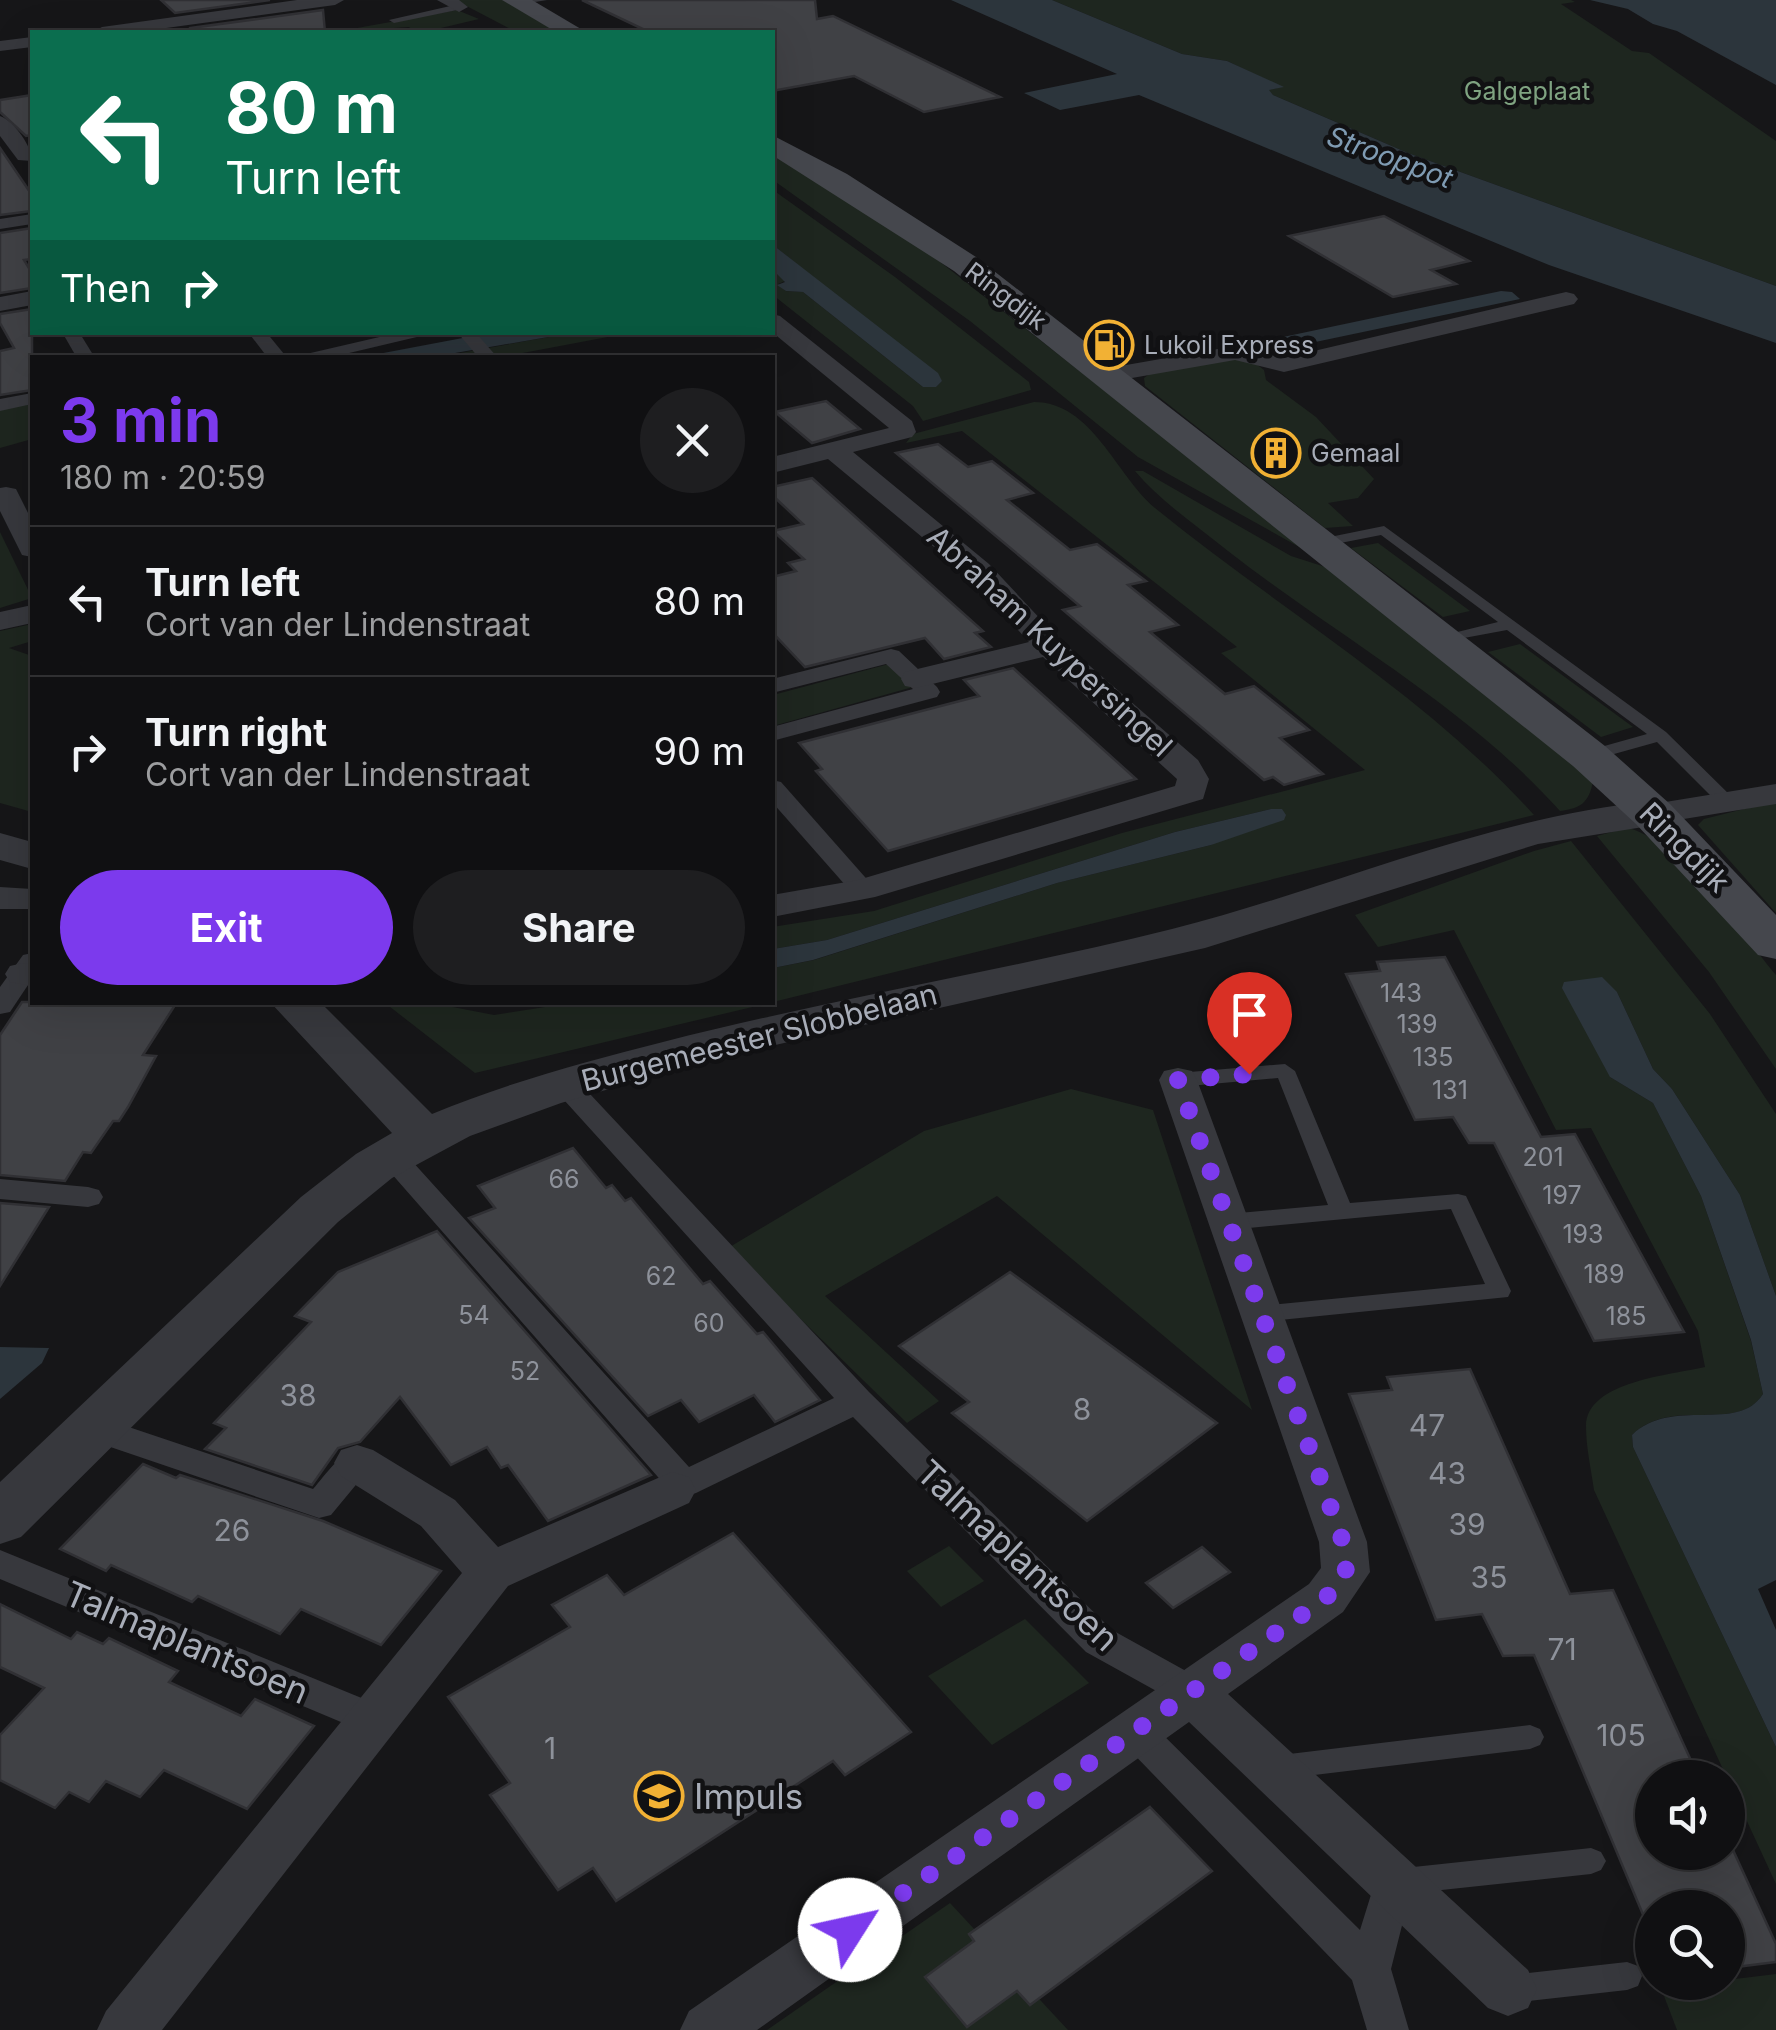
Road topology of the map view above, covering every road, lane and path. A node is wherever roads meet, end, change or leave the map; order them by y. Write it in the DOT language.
graph roads {
  1 [pos="336,0"];
  2 [pos="525,2"];
  3 [pos="271,4"];
  4 [pos="452,4"];
  5 [pos="394,20"];
  6 [pos="159,23"];
  7 [pos="115,30"];
  8 [pos="571,30"];
  9 [pos="30,42"];
  10 [pos="0,46"];
  11 [pos="5,119"];
  12 [pos="775,145"];
  13 [pos="30,157"];
  14 [pos="30,202"];
  15 [pos="0,207"];
  16 [pos="30,219"];
  17 [pos="0,224"];
  18 [pos="30,298"];
  19 [pos="1566,298"];
  20 [pos="0,304"];
  21 [pos="775,323"];
  22 [pos="259,335"];
  23 [pos="415,335"];
  24 [pos="468,335"];
  25 [pos="276,355"];
  26 [pos="313,355"];
  27 [pos="485,355"];
  28 [pos="1108,376"];
  29 [pos="30,399"];
  30 [pos="0,405"];
  31 [pos="834,451"];
  32 [pos="778,457"];
  33 [pos="6,494"];
  34 [pos="1320,543"];
  35 [pos="30,545"];
  36 [pos="30,614"];
  37 [pos="0,621"];
  38 [pos="1510,624"];
  39 [pos="1443,640"];
  40 [pos="1048,646"];
  41 [pos="916,679"];
  42 [pos="782,684"];
  43 [pos="775,733"];
  44 [pos="1660,736"];
  45 [pos="1589,756"];
  46 [pos="775,790"];
  47 [pos="1776,794"];
  48 [pos="1730,804"];
  49 [pos="1653,814"];
  50 [pos="0,846"];
  51 [pos="30,855"];
  52 [pos="864,890"];
  53 [pos="775,905"];
  54 [pos="1776,944"];
  55 [pos="29,970"];
  56 [pos="295,1005"];
  57 [pos="0,1006"];
  58 [pos="1178,1080"];
  59 [pos="566,1084"];
  60 [pos="408,1146"];
  61 [pos="0,1189"];
  62 [pos="88,1197"];
  63 [pos="1342,1211"];
  64 [pos="1228,1222"];
  65 [pos="1261,1314"];
  66 [pos="857,1401"];
  67 [pos="93,1428"];
  68 [pos="357,1464"];
  69 [pos="678,1487"];
  70 [pos="0,1520"];
  71 [pos="0,1564"];
  72 [pos="490,1572"];
  73 [pos="1190,1692"];
  74 [pos="373,1720"];
  75 [pos="1135,1731"];
  76 [pos="1530,1736"];
  77 [pos="1269,1768"];
  78 [pos="1590,1862"];
  79 [pos="1394,1882"];
  80 [pos="1370,1969"];
  81 [pos="1627,1976"];
  82 [pos="1508,1990"];
  83 [pos="126,2030"];
  84 [pos="709,2030"];
  85 [pos="1388,2030"];
  1 -- 3 [label="street"];
  2 -- 8 [label="main road"];
  3 -- 6 [label="street"];
  4 -- 5 [label="lane"];
  6 -- 7 [label="street"];
  9 -- 10 [label="street"];
  11 -- 13 [label="street"];
  12 -- 28 [label="main road, Ringdijk"];
  14 -- 15 [label="street"];
  16 -- 17 [label="street"];
  18 -- 20 [label="street"];
  19 -- 28 [label="street"];
  21 -- 31 [label="street"];
  22 -- 25 [label="street"];
  23 -- 26 [label="street"];
  24 -- 27 [label="street"];
  28 -- 34 [label="main road, Ringdijk"];
  29 -- 30 [label="street"];
  31 -- 32 [label="street"];
  31 -- 40 [label="street, Abraham Kuypersingel"];
  33 -- 35 [label="street"];
  34 -- 38 [label="lane, Ringdijk"];
  34 -- 39 [label="main road, Ringdijk"];
  36 -- 37 [label="street"];
  38 -- 39 [label="lane"];
  38 -- 44 [label="lane, Ringdijk"];
  39 -- 45 [label="main road, Ringdijk"];
  40 -- 41 [label="street"];
  40 -- 52 [label="street, Abraham Kuypersingel"];
  41 -- 42 [label="street"];
  41 -- 43 [label="street"];
  44 -- 45 [label="lane"];
  44 -- 48 [label="lane, Ringdijk"];
  45 -- 49 [label="main road, Ringdijk"];
  46 -- 52 [label="street"];
  47 -- 48 [label="street"];
  48 -- 49 [label="street"];
  49 -- 54 [label="main road, Ringdijk"];
  49 -- 59 [label="street, Burgemeester Slobbelaan"];
  50 -- 51 [label="street"];
  52 -- 53 [label="street, Abraham Kuypersingel"];
  55 -- 57 [label="street"];
  56 -- 60 [label="street"];
  58 -- 63 [label="lane"];
  58 -- 64 [label="street"];
  59 -- 60 [label="street, Burgemeester Slobbelaan"];
  59 -- 66 [label="street, Talmaplantsoen"];
  60 -- 67 [label="street, Burgemeester Slobbelaan"];
  60 -- 69 [label="street"];
  61 -- 62 [label="street"];
  63 -- 64 [label="lane"];
  63 -- 65 [label="lane"];
  64 -- 65 [label="street"];
  65 -- 73 [label="street"];
  66 -- 69 [label="street"];
  66 -- 73 [label="street, Talmaplantsoen"];
  67 -- 68 [label="street"];
  67 -- 70 [label="street, Burgemeester Slobbelaan"];
  68 -- 72 [label="street"];
  69 -- 72 [label="street"];
  71 -- 74 [label="street, Talmaplantsoen"];
  72 -- 74 [label="street"];
  73 -- 75 [label="street"];
  73 -- 77 [label="street"];
  74 -- 83 [label="street"];
  75 -- 80 [label="street"];
  75 -- 84 [label="street"];
  76 -- 77 [label="lane"];
  77 -- 79 [label="street"];
  78 -- 79 [label="lane"];
  79 -- 80 [label="street"];
  79 -- 82 [label="street"];
  80 -- 85 [label="street"];
  81 -- 82 [label="lane"];
}
